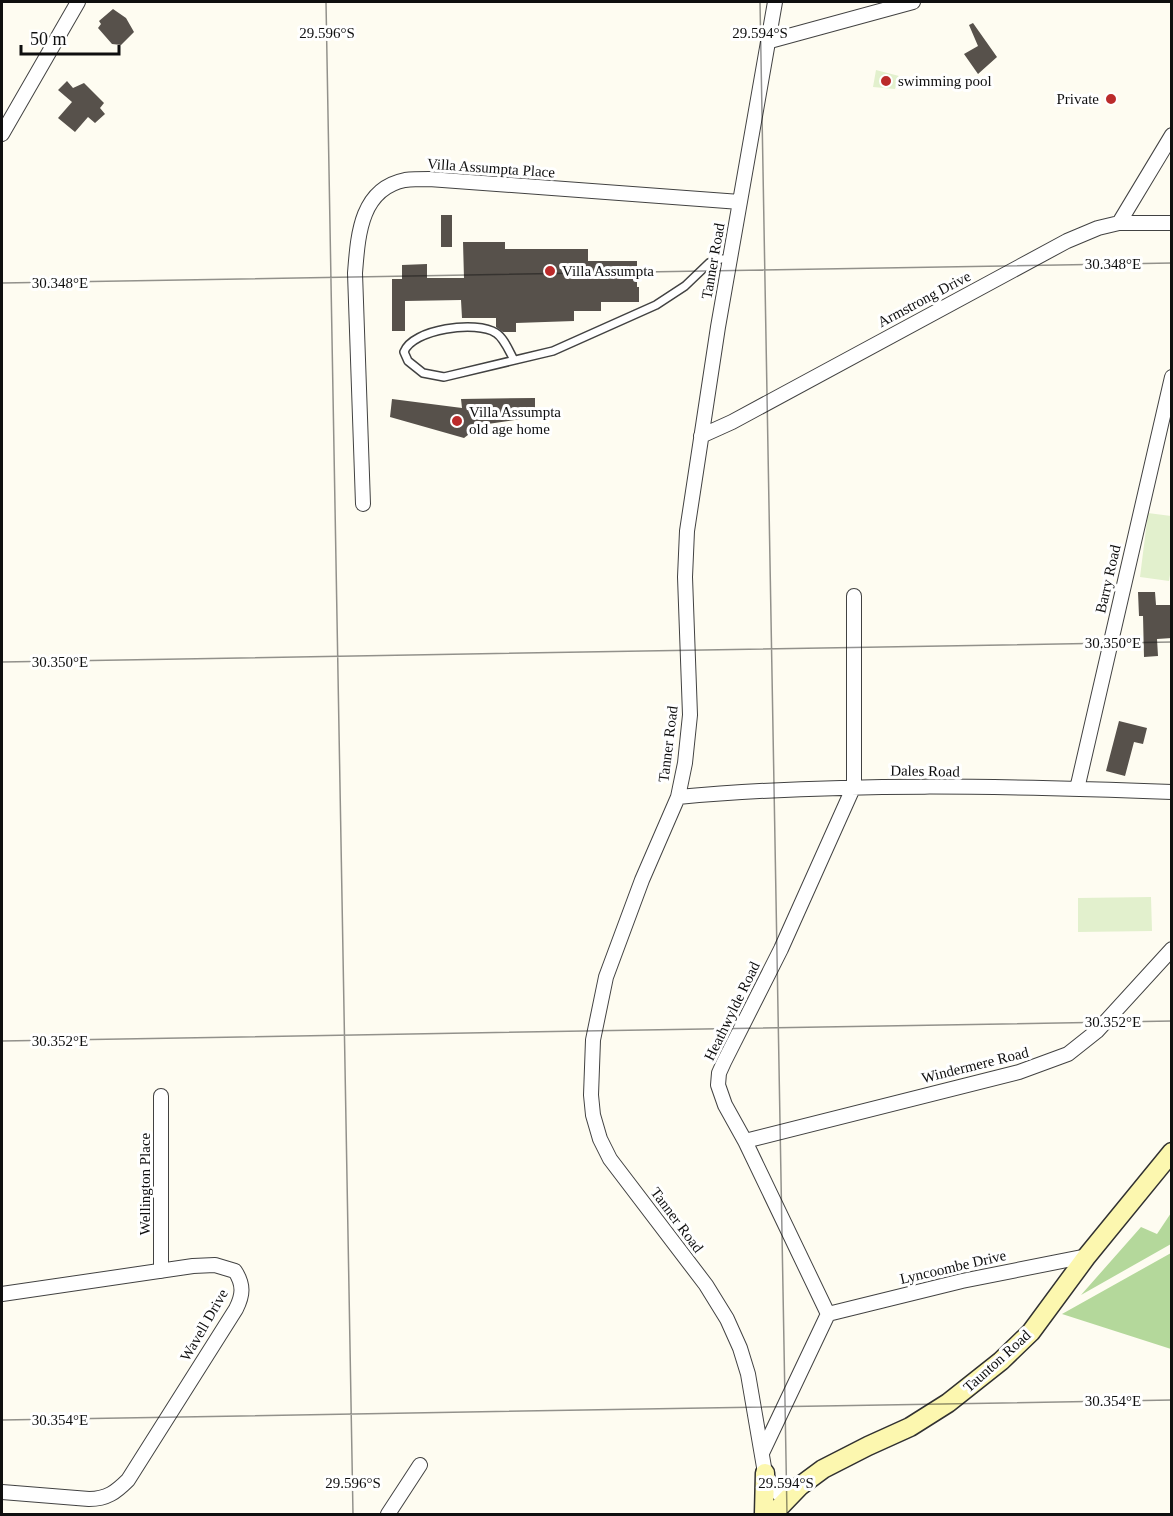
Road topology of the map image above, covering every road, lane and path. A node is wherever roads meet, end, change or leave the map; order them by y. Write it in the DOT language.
graph roads {
  1 [pos="78,2"];
  2 [pos="776,2"];
  3 [pos="913,2"];
  4 [pos="770,41"];
  5 [pos="2,134"];
  6 [pos="1172,135"];
  7 [pos="740,202"];
  8 [pos="1119,223"];
  9 [pos="1172,223"];
  10 [pos="730,259"];
  11 [pos="514,360"];
  12 [pos="1172,377"];
  13 [pos="701,436"];
  14 [pos="363,504"];
  15 [pos="854,596"];
  16 [pos="854,786"];
  17 [pos="1077,789"];
  18 [pos="1172,792"];
  19 [pos="678,797"];
  20 [pos="1172,949"];
  21 [pos="161,1096"];
  22 [pos="745,1141"];
  23 [pos="1172,1152"];
  24 [pos="1087,1256"];
  25 [pos="162,1271"];
  26 [pos="2,1294"];
  27 [pos="828,1314"];
  28 [pos="762,1453"];
  29 [pos="420,1465"];
  30 [pos="765,1473"];
  31 [pos="2,1492"];
  32 [pos="785,1500"];
  33 [pos="388,1515"];
  34 [pos="764,1515"];
  35 [pos="774,1515"];
  1 -- 5 [label="street"];
  2 -- 4 [label="street, Tanner Road"];
  3 -- 4 [label="street"];
  4 -- 7 [label="street, Tanner Road"];
  6 -- 8 [label="street"];
  7 -- 10 [label="street, Tanner Road"];
  7 -- 14 [label="street, Villa Assumpta Place"];
  8 -- 9 [label="street, Armstrong Drive"];
  8 -- 13 [label="street, Armstrong Drive"];
  10 -- 11 [label="lane"];
  10 -- 13 [label="street, Tanner Road"];
  11 -- 11 [label="lane"];
  12 -- 17 [label="street, Barry Road"];
  13 -- 19 [label="street, Tanner Road"];
  15 -- 16 [label="street, Heathwylde Road"];
  16 -- 17 [label="street, Dales Road"];
  16 -- 19 [label="street, Dales Road"];
  16 -- 22 [label="street, Heathwylde Road"];
  17 -- 18 [label="street, Dales Road"];
  19 -- 28 [label="street, Tanner Road"];
  20 -- 22 [label="street, Windermere Road"];
  21 -- 25 [label="street, Wellington Place"];
  22 -- 27 [label="street, Heathwylde Road"];
  23 -- 24 [label="street, Taunton Road"];
  24 -- 27 [label="street, Lyncoombe Drive"];
  24 -- 32 [label="street, Taunton Road"];
  25 -- 26 [label="street, Wavell Drive"];
  25 -- 31 [label="street, Wavell Drive"];
  27 -- 28 [label="street"];
  28 -- 30 [label="street, Tanner Road"];
  29 -- 33 [label="street"];
  30 -- 32 [label="street, Tanner Road"];
  30 -- 34 [label="street"];
  32 -- 35 [label="street, Taunton Road"];
}
